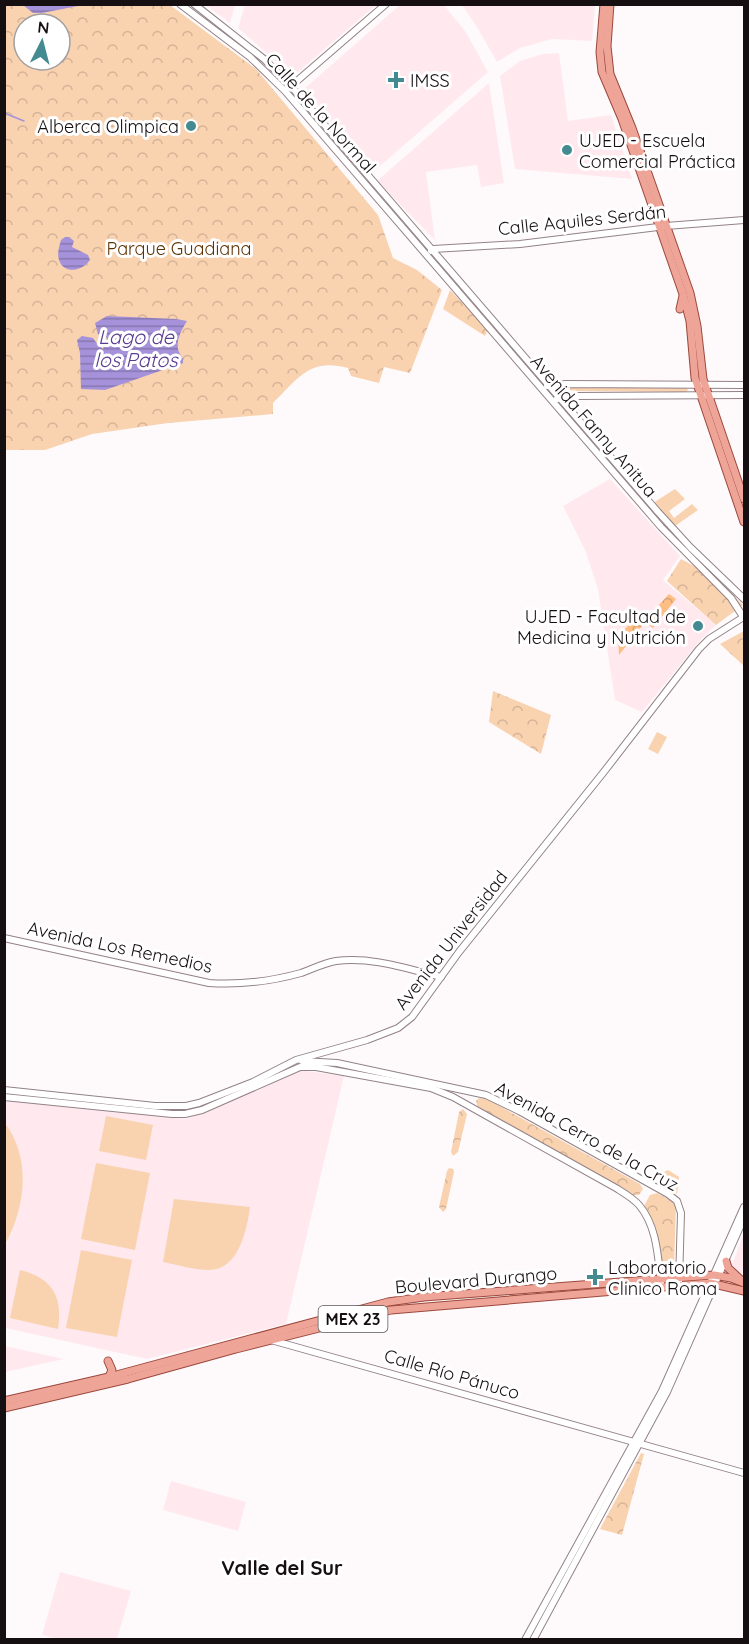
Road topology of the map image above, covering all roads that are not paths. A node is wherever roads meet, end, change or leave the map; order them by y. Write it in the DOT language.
graph roads {
  1 [pos="180,4"];
  2 [pos="194,4"];
  3 [pos="386,4"];
  4 [pos="604,4"];
  5 [pos="610,4"];
  6 [pos="604,80"];
  7 [pos="291,86"];
  8 [pos="285,91"];
  9 [pos="606,96"];
  10 [pos="646,190"];
  11 [pos="644,204"];
  12 [pos="744,220"];
  13 [pos="663,226"];
  14 [pos="433,249"];
  15 [pos="425,255"];
  16 [pos="449,282"];
  17 [pos="460,284"];
  18 [pos="683,294"];
  19 [pos="680,309"];
  20 [pos="565,385"];
  21 [pos="744,385"];
  22 [pos="702,386"];
  23 [pos="544,387"];
  24 [pos="744,395"];
  25 [pos="576,396"];
  26 [pos="706,396"];
  27 [pos="556,398"];
  28 [pos="744,499"];
  29 [pos="744,522"];
  30 [pos="744,598"];
  31 [pos="743,616"];
  32 [pos="4,938"];
  33 [pos="441,977"];
  34 [pos="296,1060"];
  35 [pos="4,1090"];
  36 [pos="4,1097"];
  37 [pos="744,1207"];
  38 [pos="744,1218"];
  39 [pos="726,1261"];
  40 [pos="717,1276"];
  41 [pos="679,1282"];
  42 [pos="661,1283"];
  43 [pos="744,1283"];
  44 [pos="713,1284"];
  45 [pos="744,1291"];
  46 [pos="262,1335"];
  47 [pos="270,1340"];
  48 [pos="108,1362"];
  49 [pos="109,1377"];
  50 [pos="4,1401"];
  51 [pos="4,1408"];
  52 [pos="637,1443"];
  53 [pos="744,1473"];
  54 [pos="525,1640"];
  55 [pos="533,1640"];
  1 -- 8 [label="street, Calle de la Normal"];
  2 -- 7 [label="street, Calle de la Normal"];
  3 -- 7 [label="street"];
  4 -- 6 [label="main road"];
  5 -- 13 [label="main road"];
  6 -- 9 [label="main road"];
  6 -- 10 [label="main road"];
  7 -- 8 [label="street"];
  7 -- 14 [label="street, Calle de la Normal"];
  8 -- 15 [label="street, Calle de la Normal"];
  10 -- 11 [label="main road"];
  10 -- 13 [label="main road"];
  12 -- 13 [label="street, Calle Aquiles Serdán"];
  13 -- 14 [label="street, Calle Aquiles Serdán"];
  13 -- 18 [label="main road"];
  13 -- 22 [label="main road"];
  14 -- 15 [label="street"];
  14 -- 17 [label="street, Avenida Fanny Anitua"];
  15 -- 16 [label="street, Avenida Fanny Anitua"];
  16 -- 17 [label="street"];
  16 -- 23 [label="street, Avenida Fanny Anitua"];
  17 -- 23 [label="street, Avenida Fanny Anitua"];
  18 -- 19 [label="main road"];
  18 -- 22 [label="main road"];
  20 -- 22 [label="street"];
  20 -- 23 [label="street"];
  20 -- 25 [label="street"];
  20 -- 27 [label="street"];
  21 -- 22 [label="street"];
  22 -- 26 [label="main road"];
  23 -- 27 [label="street, Avenida Fanny Anitua"];
  24 -- 26 [label="street"];
  25 -- 26 [label="street"];
  25 -- 27 [label="street"];
  26 -- 28 [label="main road"];
  26 -- 29 [label="main road"];
  27 -- 30 [label="street, Avenida Fanny Anitua"];
  27 -- 31 [label="street, Avenida Fanny Anitua"];
  31 -- 33 [label="street, Avenida Universidad"];
  32 -- 33 [label="street, Avenida Los Remedios"];
  33 -- 34 [label="street, Avenida Universidad"];
  34 -- 35 [label="street, Avenida Universidad"];
  34 -- 41 [label="street, Avenida Cerro de la Cruz"];
  36 -- 42 [label="street, Avenida Cerro de la Cruz"];
  37 -- 40 [label="street"];
  38 -- 39 [label="street"];
  39 -- 40 [label="street"];
  39 -- 43 [label="main road"];
  40 -- 41 [label="main road, Boulevard Durango / MEX 23"];
  40 -- 43 [label="main road, Boulevard Durango / MEX 23"];
  40 -- 44 [label="street"];
  41 -- 42 [label="main road, Boulevard Durango / MEX 23"];
  41 -- 44 [label="main road, Boulevard Durango / MEX 23"];
  42 -- 46 [label="main road, Boulevard Durango / MEX 23"];
  42 -- 47 [label="main road, Boulevard Durango / MEX 23"];
  44 -- 45 [label="main road, Boulevard Durango / MEX 23"];
  44 -- 52 [label="street"];
  46 -- 47 [label="street, Calle Río Pánuco"];
  46 -- 49 [label="main road, Boulevard Durango / MEX 23"];
  47 -- 51 [label="main road, Boulevard Durango / MEX 23"];
  47 -- 52 [label="street, Calle Río Pánuco"];
  48 -- 49 [label="main road"];
  49 -- 50 [label="main road, Boulevard Durango / MEX 23"];
  52 -- 53 [label="street, Calle Río Pánuco"];
  52 -- 54 [label="street"];
  52 -- 55 [label="street"];
}
